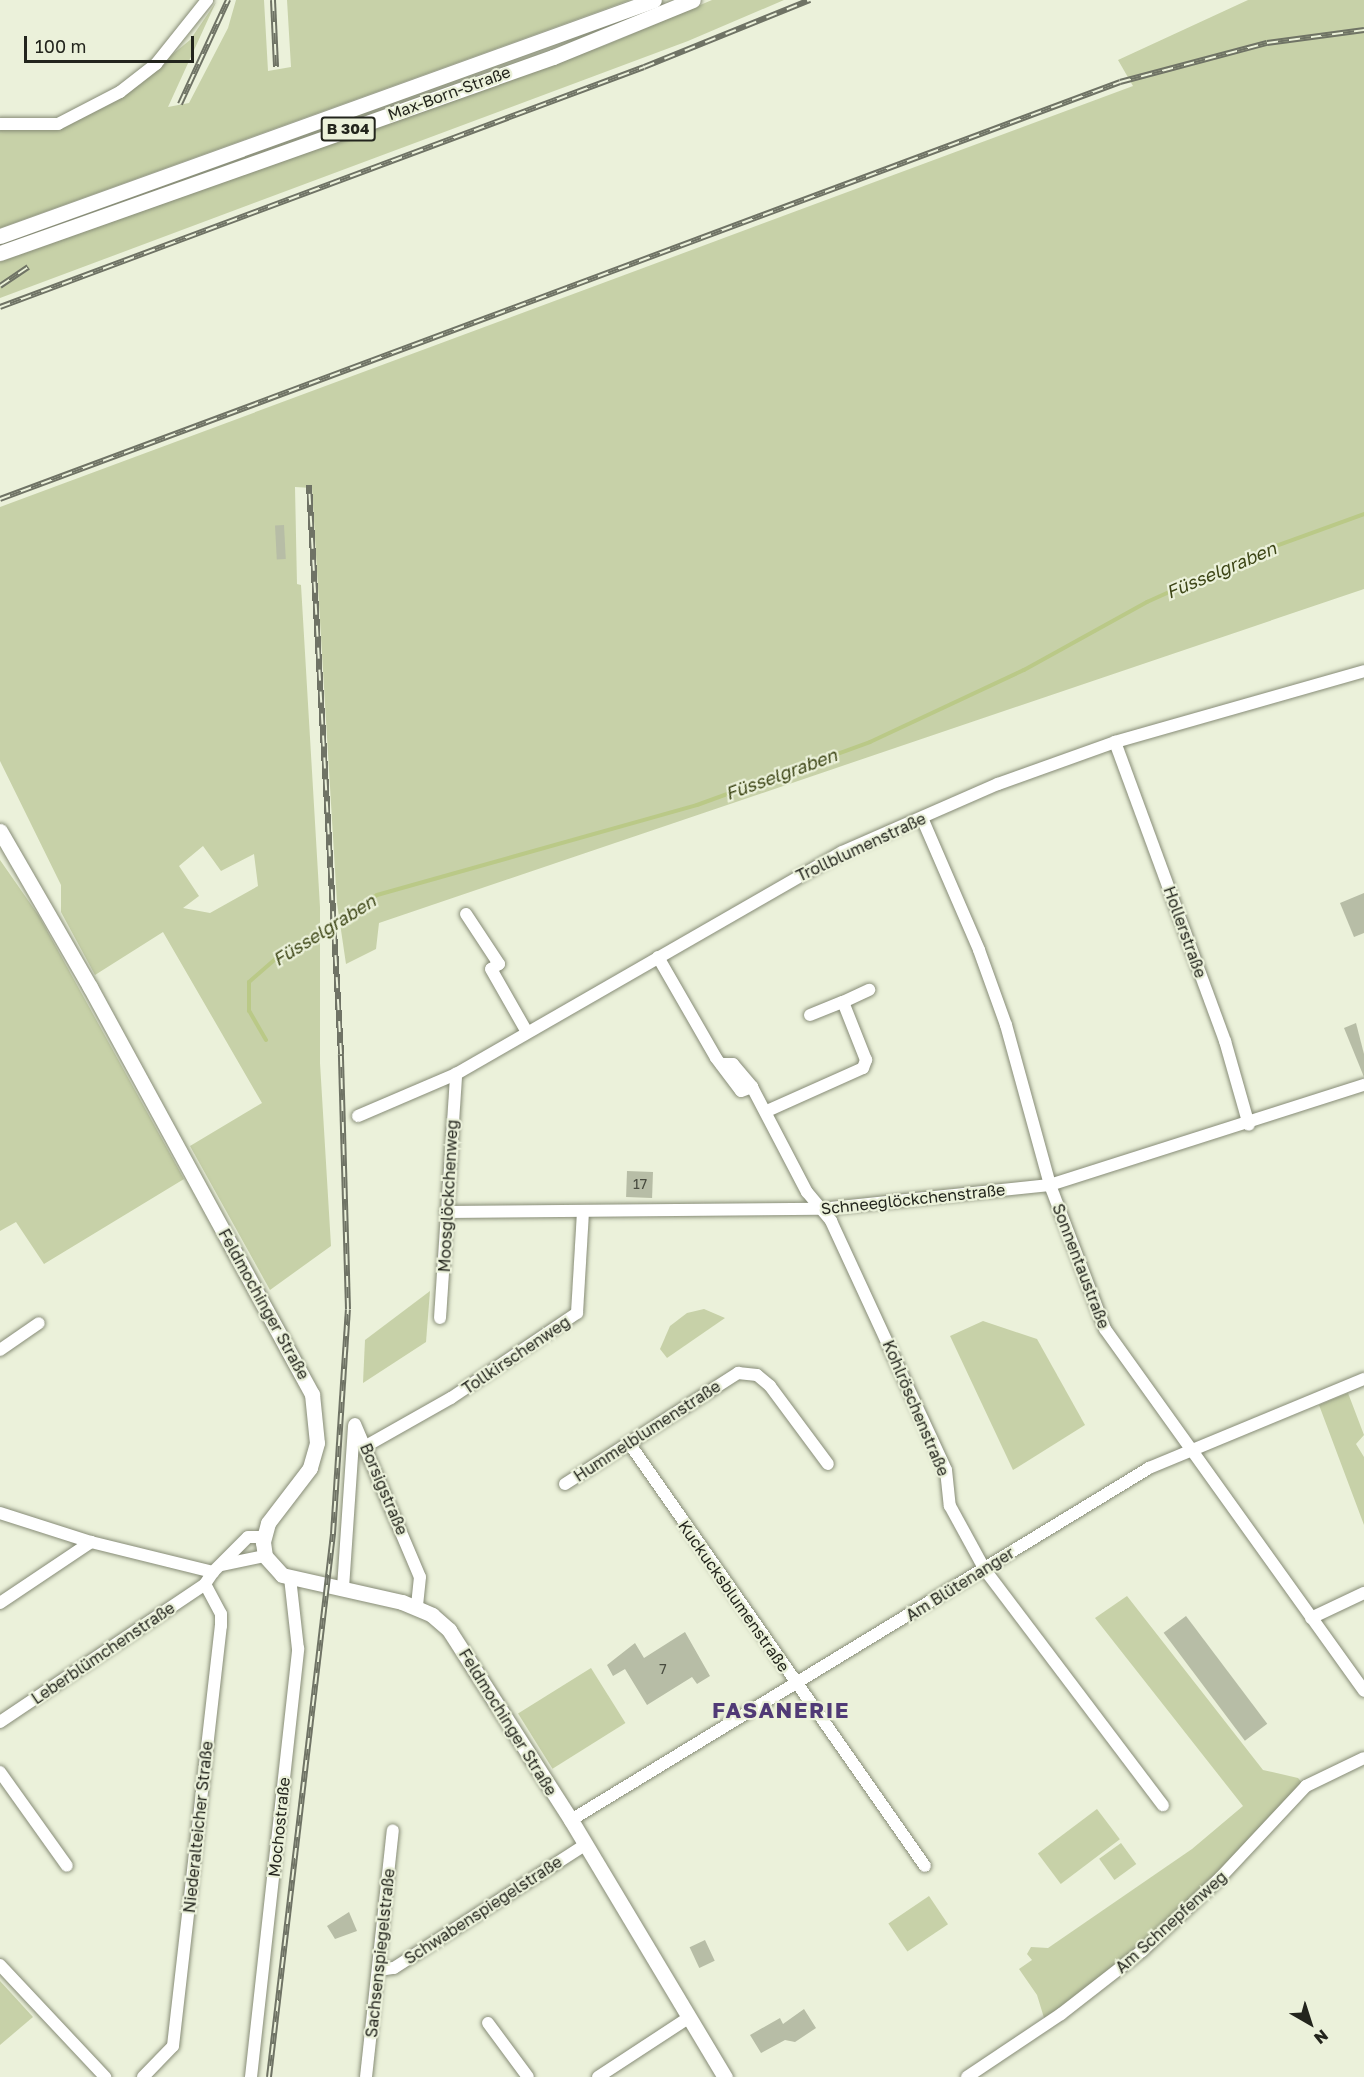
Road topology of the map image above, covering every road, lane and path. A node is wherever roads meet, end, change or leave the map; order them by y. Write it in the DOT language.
graph roads {
  1 [pos="207,0"];
  2 [pos="654,0"];
  3 [pos="693,0"];
  4 [pos="0,124"];
  5 [pos="0,236"];
  6 [pos="0,253"];
  7 [pos="1364,671"];
  8 [pos="1115,742"];
  9 [pos="922,818"];
  10 [pos="0,831"];
  11 [pos="466,914"];
  12 [pos="658,957"];
  13 [pos="869,990"];
  14 [pos="843,1002"];
  15 [pos="810,1015"];
  16 [pos="527,1032"];
  17 [pos="456,1074"];
  18 [pos="1364,1085"];
  19 [pos="767,1111"];
  20 [pos="358,1116"];
  21 [pos="1249,1125"];
  22 [pos="1050,1185"];
  23 [pos="821,1209"];
  24 [pos="446,1212"];
  25 [pos="583,1213"];
  26 [pos="440,1318"];
  27 [pos="39,1323"];
  28 [pos="0,1350"];
  29 [pos="1364,1379"];
  30 [pos="629,1443"];
  31 [pos="366,1446"];
  32 [pos="1189,1448"];
  33 [pos="828,1464"];
  34 [pos="565,1484"];
  35 [pos="0,1513"];
  36 [pos="264,1537"];
  37 [pos="91,1542"];
  38 [pos="265,1556"];
  39 [pos="217,1568"];
  40 [pos="985,1570"];
  41 [pos="290,1578"];
  42 [pos="205,1584"];
  43 [pos="343,1588"];
  44 [pos="1364,1593"];
  45 [pos="0,1603"];
  46 [pos="417,1608"];
  47 [pos="1311,1618"];
  48 [pos="795,1684"];
  49 [pos="1364,1690"];
  50 [pos="0,1722"];
  51 [pos="1364,1758"];
  52 [pos="0,1772"];
  53 [pos="1163,1805"];
  54 [pos="571,1820"];
  55 [pos="393,1830"];
  56 [pos="585,1845"];
  57 [pos="67,1866"];
  58 [pos="925,1866"];
  59 [pos="0,1965"];
  60 [pos="379,1970"];
  61 [pos="688,2018"];
  62 [pos="488,2023"];
  63 [pos="105,2077"];
  64 [pos="142,2077"];
  65 [pos="251,2077"];
  66 [pos="366,2077"];
  67 [pos="528,2077"];
  68 [pos="597,2077"];
  69 [pos="724,2077"];
  70 [pos="967,2077"];
  1 -- 4 [label="street"];
  2 -- 5 [label="main road, Max-Born-Straße / B 304"];
  3 -- 6 [label="main road, Max-Born-Straße / B 304"];
  7 -- 8 [label="street, Trollblumenstraße"];
  8 -- 9 [label="street, Trollblumenstraße"];
  8 -- 21 [label="street, Hollerstraße"];
  9 -- 12 [label="street, Trollblumenstraße"];
  9 -- 22 [label="street, Sonnentaustraße"];
  10 -- 36 [label="main road, Feldmochinger Straße"];
  11 -- 16 [label="street"];
  12 -- 16 [label="street, Trollblumenstraße"];
  12 -- 19 [label="street, Kohlröschenstraße"];
  13 -- 14 [label="street"];
  14 -- 15 [label="street"];
  14 -- 19 [label="street"];
  16 -- 17 [label="street, Trollblumenstraße"];
  17 -- 20 [label="street, Trollblumenstraße"];
  17 -- 24 [label="street, Moosglöckchenweg"];
  18 -- 21 [label="street, Schneeglöckchenstraße"];
  19 -- 23 [label="street, Kohlröschenstraße"];
  21 -- 22 [label="street, Schneeglöckchenstraße"];
  22 -- 23 [label="street, Schneeglöckchenstraße"];
  22 -- 32 [label="street, Sonnentaustraße"];
  23 -- 25 [label="street, Schneeglöckchenstraße"];
  23 -- 40 [label="street, Kohlröschenstraße"];
  24 -- 25 [label="street, Schneeglöckchenstraße"];
  24 -- 26 [label="street, Moosglöckchenweg"];
  25 -- 31 [label="street, Tollkirschenweg"];
  27 -- 28 [label="street"];
  29 -- 32 [label="street, Am Blütenanger"];
  30 -- 33 [label="street, Hummelblumenstraße"];
  30 -- 34 [label="street, Hummelblumenstraße"];
  30 -- 48 [label="street, Kuckucksblumenstraße"];
  31 -- 43 [label="street, Borsigstraße"];
  31 -- 46 [label="street, Borsigstraße"];
  32 -- 40 [label="street, Am Blütenanger"];
  32 -- 47 [label="street, Sonnentaustraße"];
  35 -- 37 [label="street"];
  36 -- 38 [label="main road, Feldmochinger Straße"];
  36 -- 39 [label="street"];
  37 -- 39 [label="street"];
  37 -- 45 [label="street"];
  38 -- 39 [label="street"];
  38 -- 41 [label="main road, Feldmochinger Straße"];
  39 -- 42 [label="street"];
  40 -- 48 [label="street, Am Blütenanger"];
  40 -- 53 [label="street, Kohlröschenstraße"];
  41 -- 43 [label="main road, Feldmochinger Straße"];
  41 -- 65 [label="street, Mochostraße"];
  42 -- 50 [label="street, Leberblümchenstraße"];
  42 -- 64 [label="street, Niederalteicher Straße"];
  43 -- 46 [label="main road, Feldmochinger Straße"];
  44 -- 47 [label="street"];
  46 -- 54 [label="main road, Feldmochinger Straße"];
  47 -- 49 [label="street, Sonnentaustraße"];
  48 -- 54 [label="street, Am Blütenanger"];
  48 -- 58 [label="street, Kuckucksblumenstraße"];
  51 -- 70 [label="street, Am Schnepfenweg"];
  52 -- 57 [label="street"];
  54 -- 56 [label="main road, Feldmochinger Straße"];
  55 -- 60 [label="street, Sachsenspiegelstraße"];
  56 -- 60 [label="street, Schwabenspiegelstraße"];
  56 -- 61 [label="main road, Feldmochinger Straße"];
  59 -- 63 [label="street"];
  60 -- 66 [label="street, Sachsenspiegelstraße"];
  61 -- 68 [label="street"];
  61 -- 69 [label="main road, Feldmochinger Straße"];
  62 -- 67 [label="street"];
}
